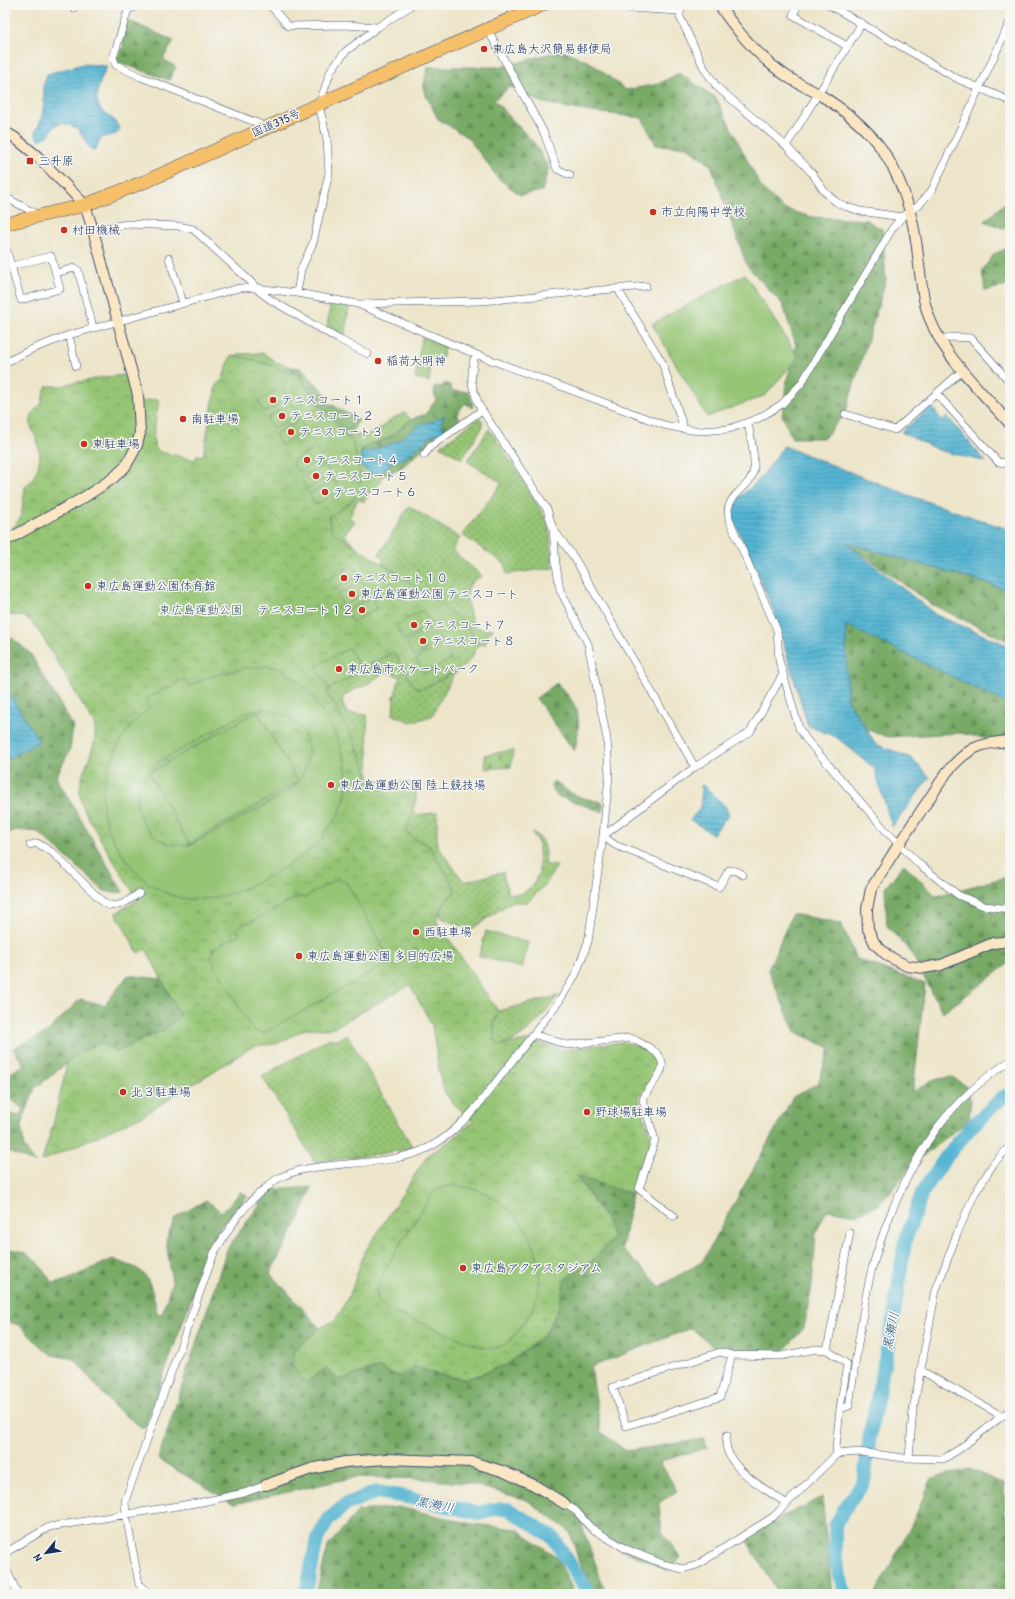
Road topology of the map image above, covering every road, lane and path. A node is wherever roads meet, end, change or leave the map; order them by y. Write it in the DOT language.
graph roads {
  1 [pos="139,5"];
  2 [pos="270,5"];
  3 [pos="410,5"];
  4 [pos="542,5"];
  5 [pos="625,5"];
  6 [pos="719,5"];
  7 [pos="798,5"];
  8 [pos="829,5"];
  9 [pos="682,8"];
  10 [pos="1010,22"];
  11 [pos="862,23"];
  12 [pos="378,27"];
  13 [pos="488,30"];
  14 [pos="847,46"];
  15 [pos="979,87"];
  16 [pos="818,94"];
  17 [pos="1010,101"];
  18 [pos="319,105"];
  19 [pos="263,129"];
  20 [pos="5,132"];
  21 [pos="786,146"];
  22 [pos="570,175"];
  23 [pos="5,197"];
  24 [pos="85,204"];
  25 [pos="907,215"];
  26 [pos="36,217"];
  27 [pos="5,224"];
  28 [pos="93,230"];
  29 [pos="5,246"];
  30 [pos="169,258"];
  31 [pos="12,266"];
  32 [pos="56,273"];
  33 [pos="646,286"];
  34 [pos="256,288"];
  35 [pos="619,288"];
  36 [pos="297,293"];
  37 [pos="183,303"];
  38 [pos="358,304"];
  39 [pos="117,321"];
  40 [pos="93,327"];
  41 [pos="69,335"];
  42 [pos="940,340"];
  43 [pos="368,354"];
  44 [pos="475,354"];
  45 [pos="5,363"];
  46 [pos="76,366"];
  47 [pos="963,370"];
  48 [pos="1010,382"];
  49 [pos="937,394"];
  50 [pos="482,410"];
  51 [pos="846,414"];
  52 [pos="748,422"];
  53 [pos="1010,424"];
  54 [pos="684,429"];
  55 [pos="424,455"];
  56 [pos="1010,461"];
  57 [pos="553,529"];
  58 [pos="5,541"];
  59 [pos="783,674"];
  60 [pos="1010,741"];
  61 [pos="694,767"];
  62 [pos="603,836"];
  63 [pos="898,844"];
  64 [pos="30,845"];
  65 [pos="744,875"];
  66 [pos="139,893"];
  67 [pos="1010,909"];
  68 [pos="1010,941"];
  69 [pos="533,1034"];
  70 [pos="1010,1061"];
  71 [pos="1010,1146"];
  72 [pos="674,1216"];
  73 [pos="850,1233"];
  74 [pos="827,1350"];
  75 [pos="732,1355"];
  76 [pos="920,1370"];
  77 [pos="840,1409"];
  78 [pos="1010,1410"];
  79 [pos="1002,1416"];
  80 [pos="727,1435"];
  81 [pos="840,1454"];
  82 [pos="906,1458"];
  83 [pos="266,1485"];
  84 [pos="786,1503"];
  85 [pos="565,1504"];
  86 [pos="126,1515"];
  87 [pos="5,1554"];
  88 [pos="5,1567"];
  89 [pos="18,1594"];
  90 [pos="151,1594"];
  1 -- 19 [label="street"];
  2 -- 12 [label="street"];
  3 -- 12 [label="street"];
  4 -- 13 [label="highway, 国道375号"];
  5 -- 9 [label="street"];
  6 -- 16 [label="street"];
  7 -- 14 [label="street"];
  8 -- 11 [label="street"];
  9 -- 21 [label="street"];
  10 -- 15 [label="street"];
  11 -- 14 [label="street"];
  11 -- 15 [label="street"];
  12 -- 18 [label="street"];
  13 -- 18 [label="highway, 国道375号"];
  13 -- 22 [label="street"];
  14 -- 16 [label="street"];
  15 -- 17 [label="street"];
  15 -- 25 [label="street"];
  16 -- 21 [label="street"];
  16 -- 25 [label="street"];
  18 -- 19 [label="highway, 国道375号"];
  18 -- 36 [label="street"];
  19 -- 24 [label="highway, 国道375号"];
  20 -- 24 [label="street"];
  21 -- 25 [label="street"];
  23 -- 26 [label="street"];
  24 -- 26 [label="highway, 国道375号"];
  24 -- 28 [label="street"];
  25 -- 42 [label="street"];
  25 -- 52 [label="street"];
  26 -- 27 [label="highway, 国道375号"];
  28 -- 34 [label="street"];
  28 -- 39 [label="street"];
  29 -- 31 [label="street"];
  30 -- 37 [label="street"];
  31 -- 32 [label="street"];
  31 -- 32 [label="street"];
  32 -- 40 [label="street"];
  33 -- 35 [label="street"];
  34 -- 36 [label="street"];
  34 -- 37 [label="street"];
  34 -- 43 [label="street"];
  35 -- 38 [label="street"];
  35 -- 54 [label="street"];
  36 -- 38 [label="street"];
  37 -- 39 [label="street"];
  38 -- 44 [label="street"];
  39 -- 40 [label="street"];
  39 -- 58 [label="street"];
  40 -- 41 [label="street"];
  41 -- 45 [label="street"];
  41 -- 46 [label="street"];
  42 -- 47 [label="street"];
  42 -- 48 [label="street"];
  44 -- 50 [label="street"];
  44 -- 54 [label="street"];
  47 -- 49 [label="street"];
  47 -- 53 [label="street"];
  49 -- 51 [label="street"];
  49 -- 56 [label="street"];
  50 -- 55 [label="street"];
  50 -- 57 [label="street"];
  52 -- 54 [label="street"];
  52 -- 59 [label="street"];
  57 -- 61 [label="street"];
  57 -- 62 [label="street"];
  59 -- 61 [label="street"];
  59 -- 63 [label="street"];
  60 -- 63 [label="street"];
  61 -- 62 [label="street"];
  62 -- 65 [label="street"];
  62 -- 69 [label="street"];
  63 -- 67 [label="street"];
  63 -- 68 [label="street"];
  64 -- 66 [label="street"];
  69 -- 72 [label="street"];
  69 -- 86 [label="street"];
  70 -- 77 [label="street"];
  71 -- 76 [label="street"];
  73 -- 74 [label="street"];
  74 -- 75 [label="street"];
  74 -- 77 [label="street"];
  75 -- 75 [label="street"];
  76 -- 79 [label="street"];
  76 -- 82 [label="street"];
  77 -- 81 [label="street"];
  78 -- 79 [label="street"];
  79 -- 82 [label="street"];
  80 -- 84 [label="street"];
  81 -- 82 [label="street"];
  81 -- 84 [label="street"];
  83 -- 85 [label="street"];
  83 -- 86 [label="street"];
  84 -- 85 [label="street"];
  86 -- 87 [label="street"];
  86 -- 90 [label="street"];
  88 -- 89 [label="street"];
}
